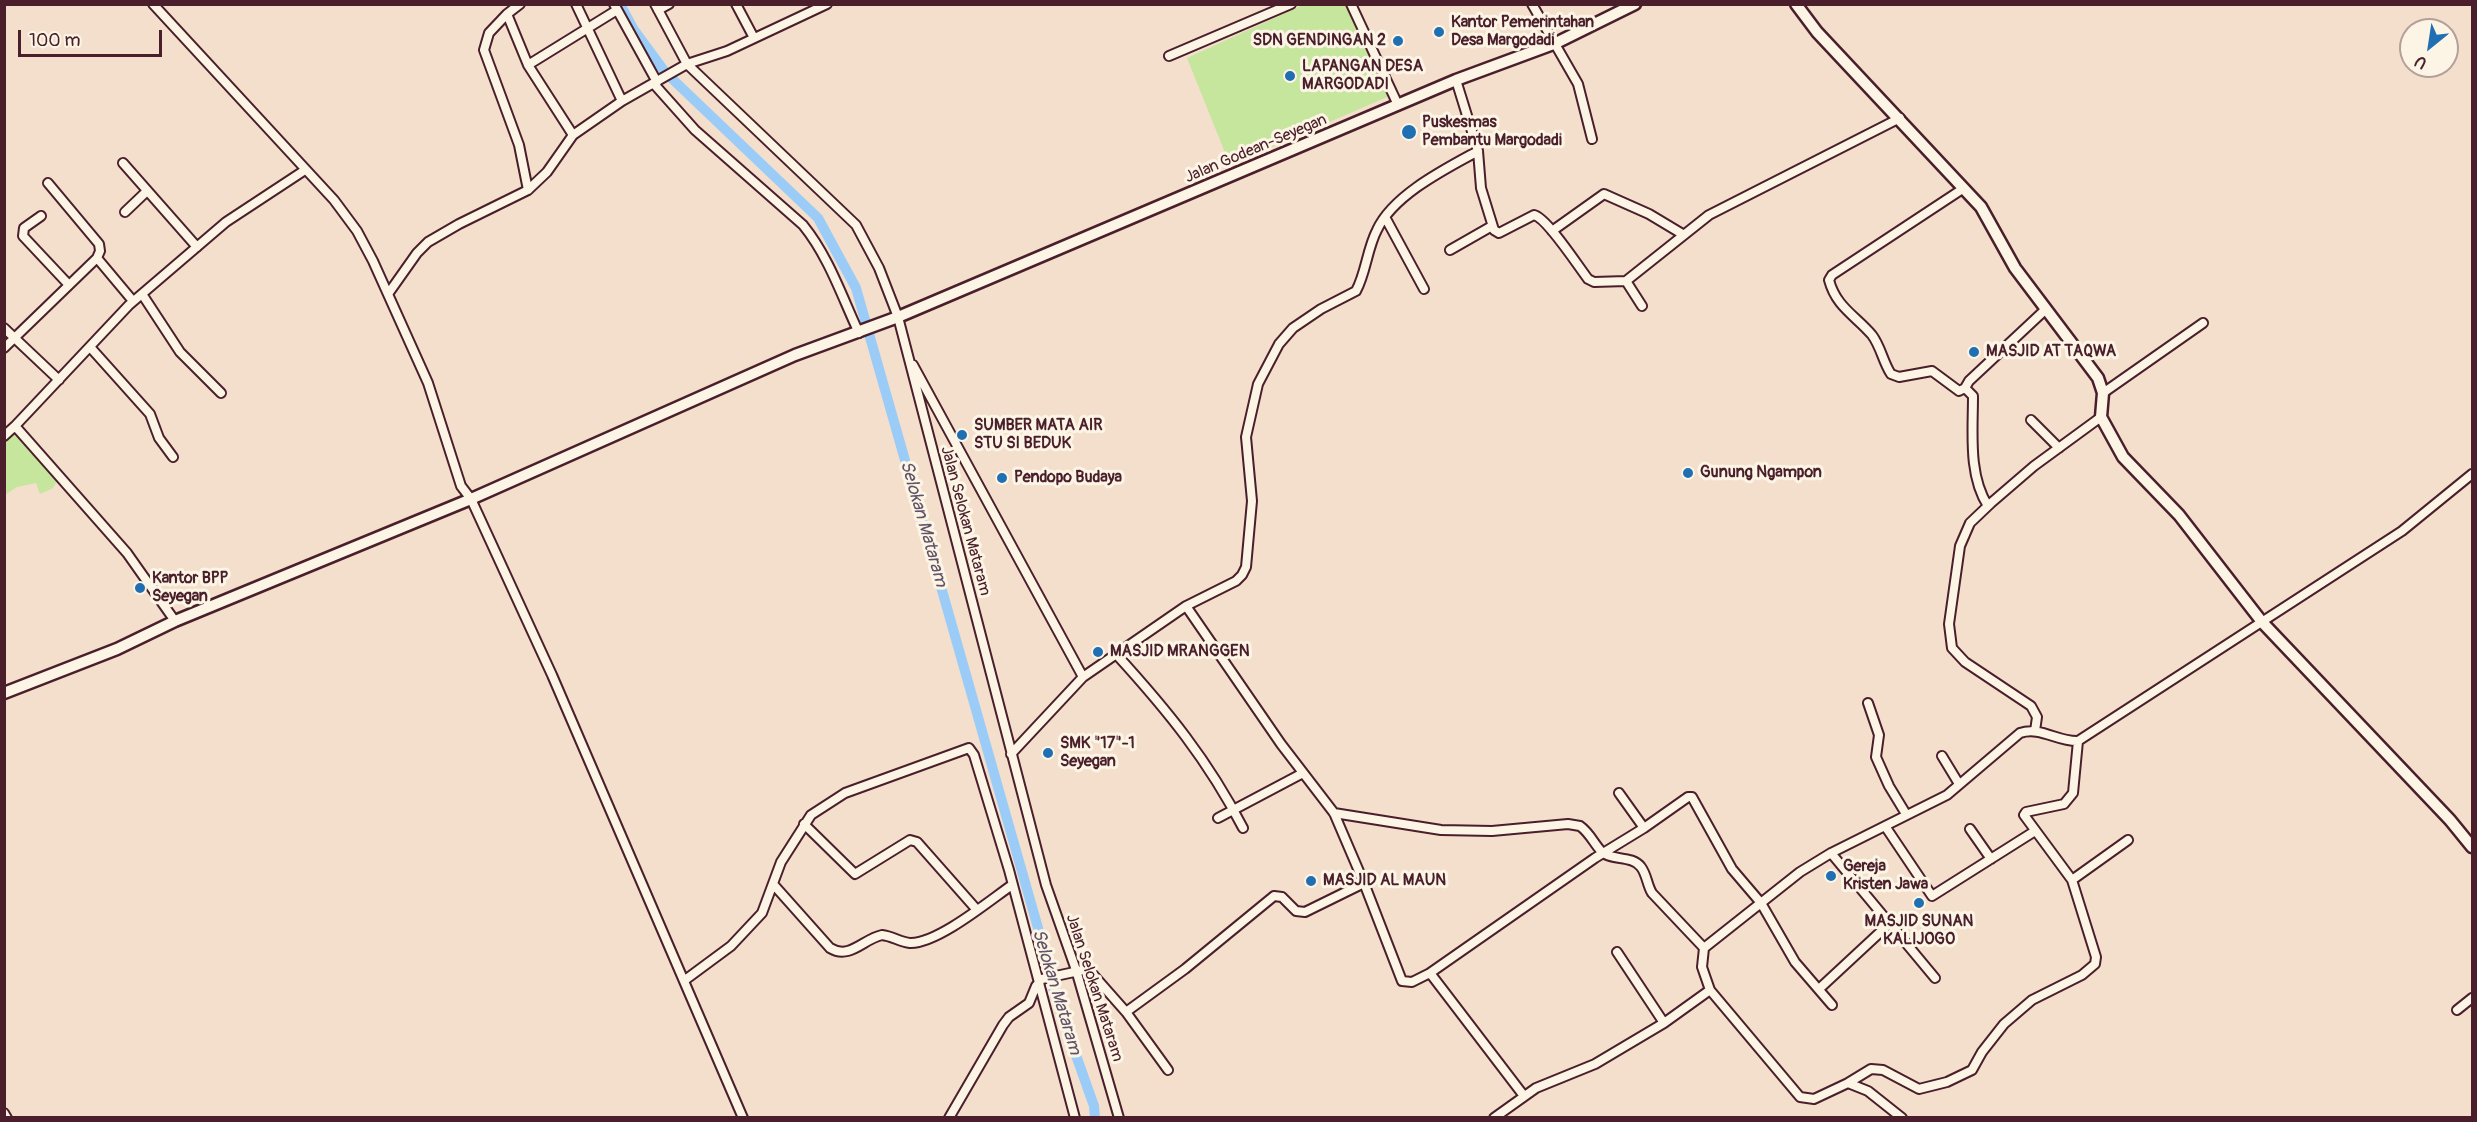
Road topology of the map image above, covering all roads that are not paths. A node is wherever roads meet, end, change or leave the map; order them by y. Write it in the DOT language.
graph roads {
  1 [pos="153,4"];
  2 [pos="520,4"];
  3 [pos="576,4"];
  4 [pos="669,4"];
  5 [pos="736,4"];
  6 [pos="827,4"];
  7 [pos="1291,4"];
  8 [pos="1351,4"];
  9 [pos="1532,4"];
  10 [pos="1635,4"];
  11 [pos="1796,4"];
  12 [pos="615,7"];
  13 [pos="656,7"];
  14 [pos="507,14"];
  15 [pos="588,29"];
  16 [pos="754,39"];
  17 [pos="1556,43"];
  18 [pos="1169,56"];
  19 [pos="687,64"];
  20 [pos="528,65"];
  21 [pos="1456,80"];
  22 [pos="657,82"];
  23 [pos="622,101"];
  24 [pos="1398,105"];
  25 [pos="1900,118"];
  26 [pos="573,135"];
  27 [pos="1592,139"];
  28 [pos="1478,151"];
  29 [pos="123,163"];
  30 [pos="305,170"];
  31 [pos="48,183"];
  32 [pos="1964,188"];
  33 [pos="528,190"];
  34 [pos="147,191"];
  35 [pos="125,212"];
  36 [pos="41,216"];
  37 [pos="1385,217"];
  38 [pos="1492,226"];
  39 [pos="1552,231"];
  40 [pos="1684,235"];
  41 [pos="197,247"];
  42 [pos="1450,250"];
  43 [pos="97,258"];
  44 [pos="1626,280"];
  45 [pos="69,285"];
  46 [pos="1424,289"];
  47 [pos="142,294"];
  48 [pos="388,294"];
  49 [pos="133,301"];
  50 [pos="1642,306"];
  51 [pos="2046,309"];
  52 [pos="893,319"];
  53 [pos="2203,323"];
  54 [pos="4,328"];
  55 [pos="862,332"];
  56 [pos="15,338"];
  57 [pos="90,347"];
  58 [pos="4,348"];
  59 [pos="908,355"];
  60 [pos="59,380"];
  61 [pos="1965,388"];
  62 [pos="221,393"];
  63 [pos="2103,393"];
  64 [pos="2101,417"];
  65 [pos="2031,420"];
  66 [pos="15,426"];
  67 [pos="4,436"];
  68 [pos="2059,448"];
  69 [pos="172,457"];
  70 [pos="2472,474"];
  71 [pos="471,500"];
  72 [pos="1988,506"];
  73 [pos="1186,606"];
  74 [pos="175,621"];
  75 [pos="2262,622"];
  76 [pos="1116,654"];
  77 [pos="1083,677"];
  78 [pos="4,693"];
  79 [pos="1868,703"];
  80 [pos="2035,731"];
  81 [pos="2078,741"];
  82 [pos="1011,754"];
  83 [pos="1942,756"];
  84 [pos="1303,773"];
  85 [pos="1959,784"];
  86 [pos="1619,793"];
  87 [pos="1236,813"];
  88 [pos="1334,813"];
  89 [pos="1906,814"];
  90 [pos="1218,818"];
  91 [pos="804,824"];
  92 [pos="1885,826"];
  93 [pos="1243,828"];
  94 [pos="1644,828"];
  95 [pos="1970,829"];
  96 [pos="2035,831"];
  97 [pos="2128,840"];
  98 [pos="2472,847"];
  99 [pos="1604,854"];
  100 [pos="1831,854"];
  101 [pos="1991,859"];
  102 [pos="2072,880"];
  103 [pos="1364,883"];
  104 [pos="773,884"];
  105 [pos="1012,885"];
  106 [pos="1761,903"];
  107 [pos="977,910"];
  108 [pos="1889,924"];
  109 [pos="1704,948"];
  110 [pos="1617,952"];
  111 [pos="1076,970"];
  112 [pos="1430,973"];
  113 [pos="1935,978"];
  114 [pos="685,980"];
  115 [pos="1041,981"];
  116 [pos="1819,989"];
  117 [pos="1710,990"];
  118 [pos="2472,998"];
  119 [pos="1832,1005"];
  120 [pos="2457,1010"];
  121 [pos="1126,1012"];
  122 [pos="1664,1023"];
  123 [pos="1168,1070"];
  124 [pos="1848,1083"];
  125 [pos="1524,1096"];
  126 [pos="4,1113"];
  127 [pos="7,1118"];
  128 [pos="743,1118"];
  129 [pos="949,1118"];
  130 [pos="1075,1118"];
  131 [pos="1119,1118"];
  132 [pos="1494,1118"];
  133 [pos="1902,1118"];
  1 -- 30 [label="street"];
  2 -- 14 [label="street"];
  3 -- 15 [label="street"];
  4 -- 13 [label="street"];
  5 -- 16 [label="street"];
  6 -- 16 [label="street"];
  7 -- 18 [label="street"];
  8 -- 24 [label="street"];
  9 -- 17 [label="street"];
  10 -- 17 [label="main road, Jalan Godean-Seyegan"];
  11 -- 25 [label="main road"];
  12 -- 15 [label="street"];
  12 -- 22 [label="street"];
  13 -- 19 [label="street, Jalan Selokan Mataram"];
  14 -- 20 [label="street"];
  14 -- 33 [label="street"];
  15 -- 20 [label="street"];
  15 -- 23 [label="street"];
  16 -- 19 [label="street"];
  17 -- 21 [label="main road, Jalan Godean-Seyegan"];
  17 -- 27 [label="street"];
  19 -- 22 [label="street"];
  19 -- 52 [label="street, Jalan Selokan Mataram"];
  20 -- 26 [label="street"];
  21 -- 24 [label="main road, Jalan Godean-Seyegan"];
  21 -- 28 [label="street"];
  22 -- 23 [label="street"];
  22 -- 55 [label="street"];
  23 -- 26 [label="street"];
  24 -- 52 [label="main road, Jalan Godean-Seyegan"];
  25 -- 32 [label="main road"];
  25 -- 40 [label="street"];
  26 -- 33 [label="street"];
  28 -- 37 [label="street"];
  28 -- 38 [label="street"];
  29 -- 34 [label="street"];
  30 -- 41 [label="street"];
  30 -- 48 [label="street"];
  31 -- 43 [label="street"];
  32 -- 51 [label="main road"];
  32 -- 61 [label="street"];
  33 -- 48 [label="street"];
  34 -- 35 [label="street"];
  34 -- 41 [label="street"];
  36 -- 45 [label="street"];
  37 -- 46 [label="street"];
  37 -- 73 [label="street"];
  38 -- 39 [label="street"];
  38 -- 42 [label="street"];
  39 -- 40 [label="street"];
  39 -- 44 [label="street"];
  40 -- 44 [label="street"];
  41 -- 47 [label="street"];
  43 -- 45 [label="street"];
  43 -- 49 [label="street"];
  44 -- 50 [label="street"];
  45 -- 56 [label="street"];
  47 -- 49 [label="street"];
  47 -- 62 [label="street"];
  48 -- 71 [label="street"];
  49 -- 57 [label="street"];
  51 -- 61 [label="street"];
  51 -- 63 [label="main road"];
  52 -- 55 [label="main road, Jalan Godean-Seyegan"];
  52 -- 59 [label="street, Jalan Selokan Mataram"];
  53 -- 63 [label="street"];
  54 -- 56 [label="street"];
  55 -- 71 [label="main road, Jalan Godean-Seyegan"];
  56 -- 58 [label="street"];
  56 -- 60 [label="street"];
  57 -- 60 [label="street"];
  57 -- 69 [label="street"];
  59 -- 77 [label="street"];
  59 -- 82 [label="street, Jalan Selokan Mataram"];
  60 -- 66 [label="street"];
  61 -- 72 [label="street"];
  63 -- 64 [label="main road"];
  64 -- 68 [label="street"];
  64 -- 75 [label="main road"];
  65 -- 68 [label="street"];
  66 -- 67 [label="street"];
  66 -- 74 [label="street"];
  68 -- 72 [label="street"];
  70 -- 75 [label="street"];
  71 -- 74 [label="main road, Jalan Godean-Seyegan"];
  71 -- 114 [label="street"];
  72 -- 80 [label="street"];
  73 -- 76 [label="street"];
  73 -- 84 [label="street"];
  74 -- 78 [label="main road, Jalan Godean-Seyegan"];
  75 -- 81 [label="street"];
  75 -- 98 [label="main road"];
  76 -- 77 [label="street"];
  76 -- 87 [label="street"];
  77 -- 82 [label="street"];
  79 -- 89 [label="street"];
  80 -- 81 [label="street"];
  80 -- 85 [label="street"];
  81 -- 96 [label="street"];
  82 -- 111 [label="street, Jalan Selokan Mataram"];
  83 -- 85 [label="street"];
  84 -- 87 [label="street"];
  84 -- 88 [label="street"];
  85 -- 89 [label="street"];
  86 -- 94 [label="street"];
  87 -- 90 [label="street"];
  87 -- 93 [label="street"];
  88 -- 99 [label="street"];
  88 -- 103 [label="street"];
  89 -- 92 [label="street"];
  91 -- 104 [label="street"];
  91 -- 105 [label="street"];
  91 -- 107 [label="street"];
  92 -- 100 [label="street"];
  92 -- 101 [label="street"];
  94 -- 99 [label="street"];
  94 -- 106 [label="street"];
  95 -- 101 [label="street"];
  96 -- 101 [label="street"];
  96 -- 102 [label="street"];
  97 -- 102 [label="street"];
  99 -- 109 [label="street"];
  99 -- 112 [label="street"];
  100 -- 106 [label="street"];
  100 -- 108 [label="street"];
  102 -- 124 [label="street"];
  103 -- 112 [label="street"];
  103 -- 121 [label="street"];
  104 -- 107 [label="street"];
  104 -- 114 [label="street"];
  105 -- 107 [label="street"];
  105 -- 115 [label="street"];
  106 -- 109 [label="street"];
  106 -- 116 [label="street"];
  108 -- 113 [label="street"];
  108 -- 116 [label="street"];
  109 -- 117 [label="street"];
  110 -- 122 [label="street"];
  111 -- 115 [label="street"];
  111 -- 121 [label="street"];
  111 -- 131 [label="street, Jalan Selokan Mataram"];
  112 -- 125 [label="street"];
  114 -- 128 [label="street"];
  115 -- 129 [label="street"];
  115 -- 130 [label="street"];
  116 -- 119 [label="street"];
  117 -- 122 [label="street"];
  117 -- 124 [label="street"];
  118 -- 120 [label="street"];
  121 -- 123 [label="street"];
  122 -- 125 [label="street"];
  124 -- 133 [label="street"];
  125 -- 132 [label="street"];
  126 -- 127 [label="street"];
}
